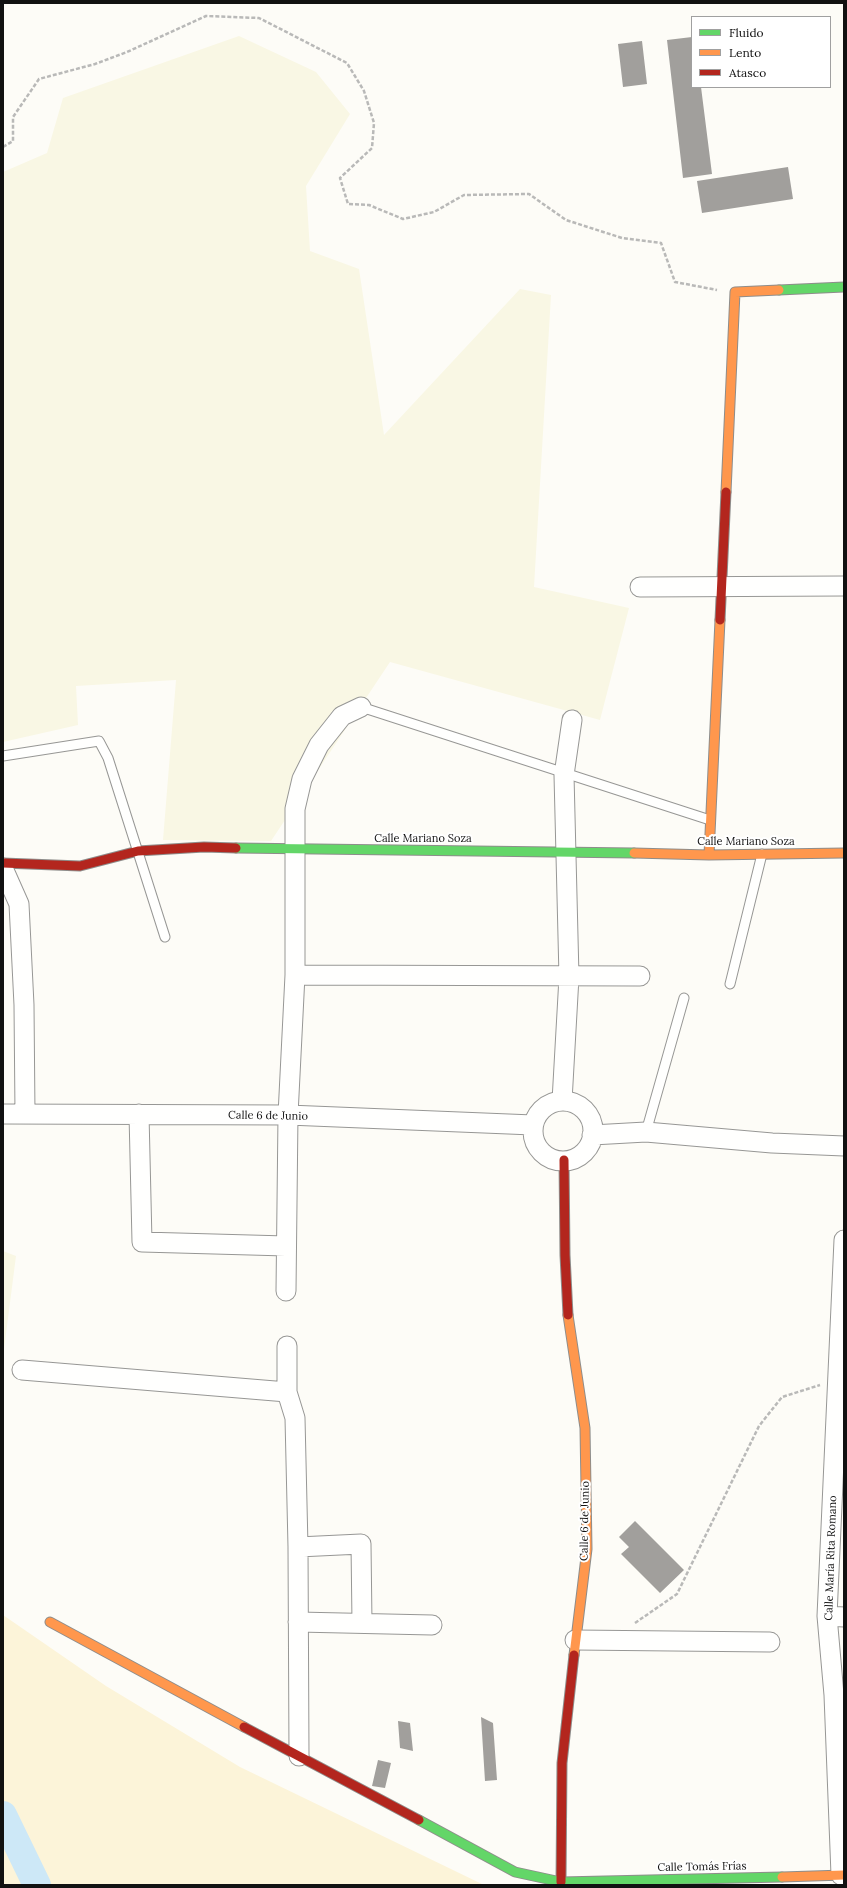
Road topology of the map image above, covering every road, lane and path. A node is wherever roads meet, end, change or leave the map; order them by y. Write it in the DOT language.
graph roads {
  1 [pos="3,147"];
  2 [pos="844,287"];
  3 [pos="735,292"];
  4 [pos="722,586"];
  5 [pos="844,586"];
  6 [pos="640,587"];
  7 [pos="361,707"];
  8 [pos="572,720"];
  9 [pos="3,756"];
  10 [pos="564,772"];
  11 [pos="711,820"];
  12 [pos="295,850"];
  13 [pos="138,851"];
  14 [pos="565,851"];
  15 [pos="844,853"];
  16 [pos="762,854"];
  17 [pos="709,855"];
  18 [pos="3,862"];
  19 [pos="3,868"];
  20 [pos="165,937"];
  21 [pos="294,975"];
  22 [pos="640,976"];
  23 [pos="569,977"];
  24 [pos="730,984"];
  25 [pos="684,998"];
  26 [pos="562,1101"];
  27 [pos="3,1114"];
  28 [pos="25,1114"];
  29 [pos="139,1114"];
  30 [pos="288,1115"];
  31 [pos="533,1125"];
  32 [pos="646,1132"];
  33 [pos="592,1135"];
  34 [pos="844,1146"];
  35 [pos="564,1160"];
  36 [pos="844,1240"];
  37 [pos="286,1246"];
  38 [pos="286,1291"];
  39 [pos="287,1346"];
  40 [pos="22,1370"];
  41 [pos="841,1379"];
  42 [pos="287,1392"];
  43 [pos="298,1547"];
  44 [pos="835,1616"];
  45 [pos="50,1622"];
  46 [pos="298,1622"];
  47 [pos="362,1623"];
  48 [pos="634,1624"];
  49 [pos="432,1625"];
  50 [pos="575,1640"];
  51 [pos="770,1642"];
  52 [pos="299,1756"];
  53 [pos="842,1875"];
  54 [pos="561,1882"];
  1 -- 3 [label="path"];
  2 -- 3 [label="street"];
  3 -- 4 [label="street"];
  4 -- 5 [label="street"];
  4 -- 6 [label="street"];
  4 -- 11 [label="street"];
  7 -- 10 [label="lane"];
  7 -- 12 [label="street"];
  8 -- 10 [label="street"];
  9 -- 13 [label="lane"];
  10 -- 11 [label="lane"];
  10 -- 14 [label="street"];
  11 -- 17 [label="street"];
  12 -- 13 [label="street, Calle Mariano Soza"];
  12 -- 14 [label="street, Calle Mariano Soza"];
  12 -- 21 [label="street"];
  13 -- 18 [label="street, Calle Mariano Soza"];
  13 -- 20 [label="lane"];
  14 -- 17 [label="street, Calle Mariano Soza"];
  14 -- 23 [label="street"];
  15 -- 16 [label="street, Calle Mariano Soza"];
  16 -- 17 [label="street, Calle Mariano Soza"];
  16 -- 24 [label="lane"];
  19 -- 28 [label="street"];
  21 -- 23 [label="street"];
  21 -- 30 [label="street"];
  22 -- 23 [label="street"];
  23 -- 26 [label="street"];
  25 -- 32 [label="lane"];
  26 -- 31 [label="street"];
  26 -- 33 [label="street"];
  27 -- 28 [label="street, Calle 6 de Junio"];
  28 -- 29 [label="street, Calle 6 de Junio"];
  29 -- 30 [label="street, Calle 6 de Junio"];
  29 -- 37 [label="street"];
  30 -- 31 [label="street, Calle 6 de Junio"];
  30 -- 37 [label="street"];
  31 -- 35 [label="street"];
  32 -- 33 [label="street"];
  32 -- 34 [label="street"];
  33 -- 35 [label="street"];
  35 -- 50 [label="street, Calle 6 de Junio"];
  36 -- 41 [label="street, Calle María Rita Romano"];
  37 -- 38 [label="street"];
  39 -- 42 [label="street"];
  40 -- 42 [label="street"];
  41 -- 44 [label="street, Calle María Rita Romano"];
  41 -- 48 [label="path"];
  42 -- 43 [label="street"];
  43 -- 46 [label="street"];
  43 -- 47 [label="street"];
  44 -- 53 [label="street, Calle María Rita Romano"];
  45 -- 52 [label="street, Calle Tomás Frías"];
  46 -- 47 [label="street"];
  46 -- 52 [label="street"];
  47 -- 49 [label="street"];
  50 -- 51 [label="street"];
  50 -- 54 [label="street, Calle 6 de Junio"];
  52 -- 54 [label="street, Calle Tomás Frías"];
  53 -- 54 [label="street, Calle Tomás Frías"];
}
